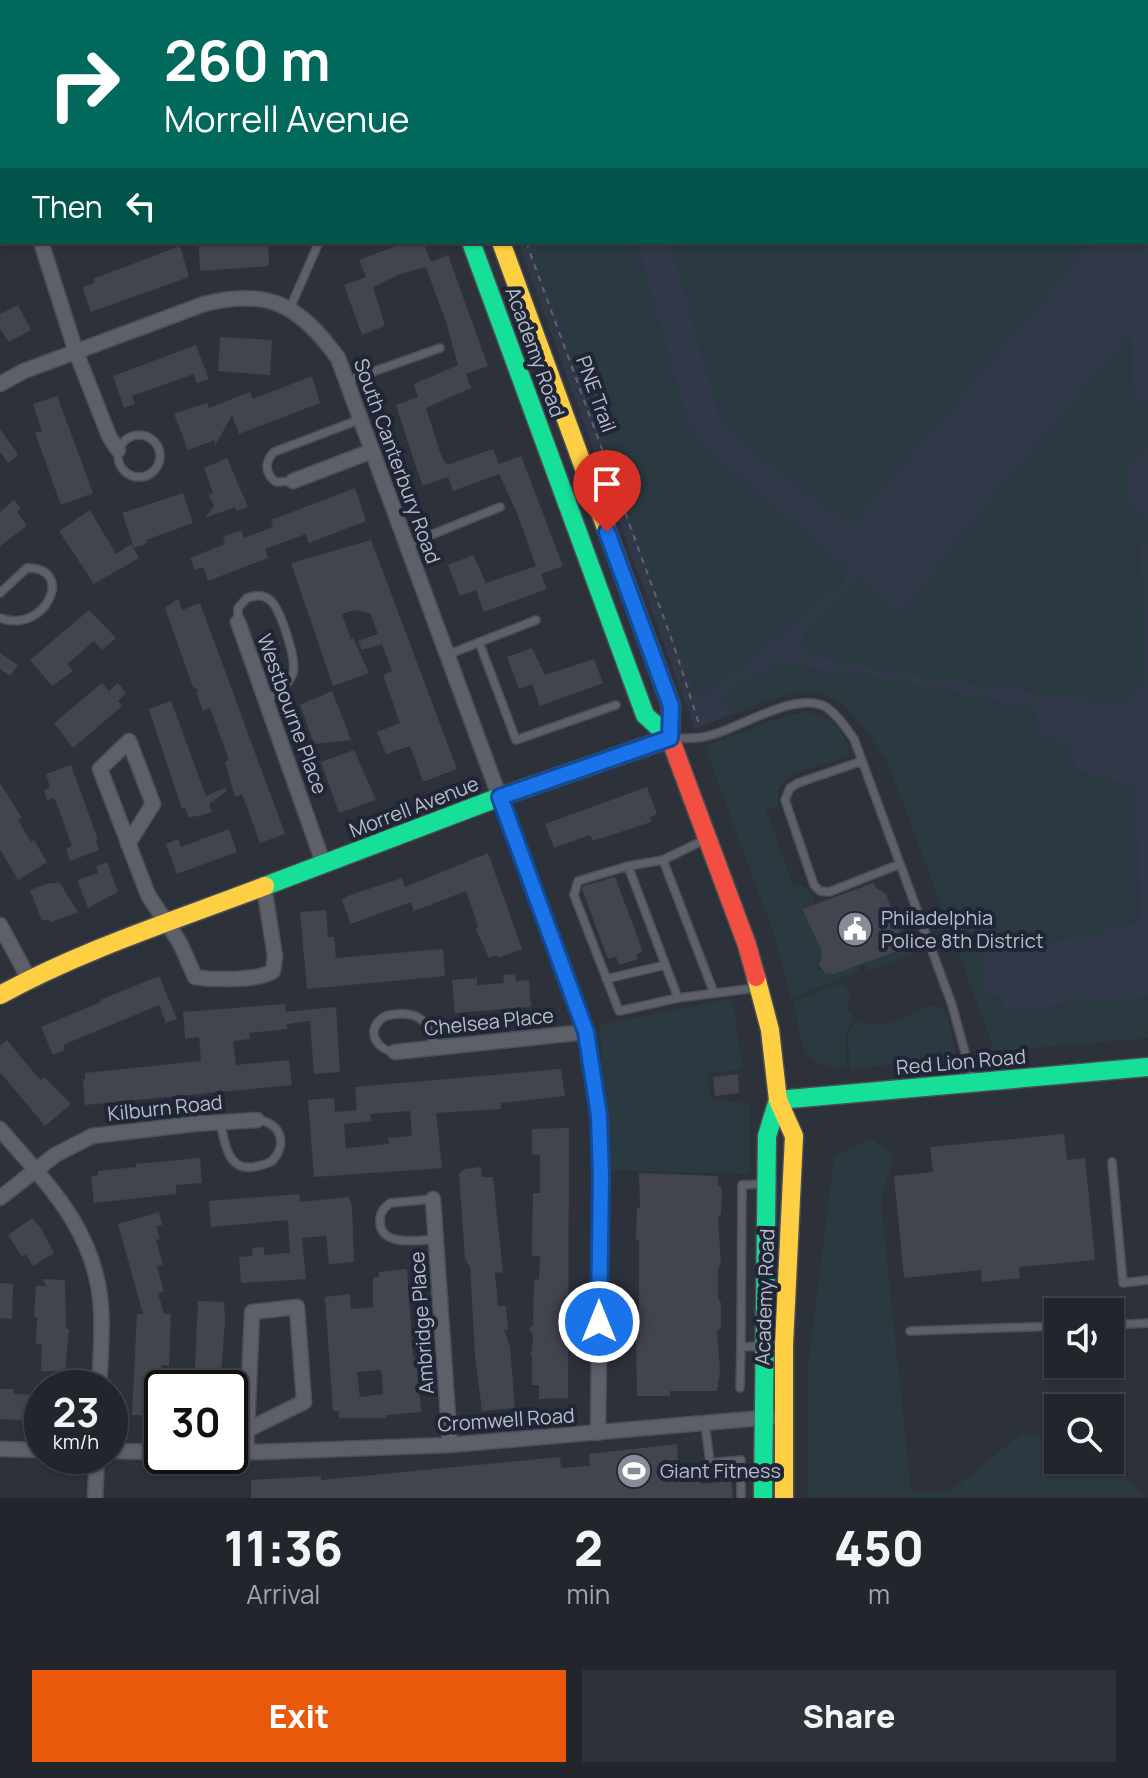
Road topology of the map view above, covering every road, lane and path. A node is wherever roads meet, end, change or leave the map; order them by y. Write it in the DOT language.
graph roads {
  1 [pos="42,244"];
  2 [pos="318,244"];
  3 [pos="472,244"];
  4 [pos="502,244"];
  5 [pos="527,244"];
  6 [pos="290,308"];
  7 [pos="440,348"];
  8 [pos="76,352"];
  9 [pos="347,381"];
  10 [pos="0,384"];
  11 [pos="361,419"];
  12 [pos="118,450"];
  13 [pos="372,451"];
  14 [pos="293,481"];
  15 [pos="500,507"];
  16 [pos="406,545"];
  17 [pos="0,593"];
  18 [pos="0,618"];
  19 [pos="536,620"];
  20 [pos="238,622"];
  21 [pos="479,642"];
  22 [pos="447,655"];
  23 [pos="266,703"];
  24 [pos="616,705"];
  25 [pos="703,737"];
  26 [pos="670,738"];
  27 [pos="862,761"];
  28 [pos="500,797"];
  29 [pos="708,838"];
  30 [pos="128,844"];
  31 [pos="663,860"];
  32 [pos="900,864"];
  33 [pos="324,865"];
  34 [pos="628,866"];
  35 [pos="264,887"];
  36 [pos="166,923"];
  37 [pos="0,925"];
  38 [pos="665,965"];
  39 [pos="29,979"];
  40 [pos="606,979"];
  41 [pos="759,987"];
  42 [pos="714,993"];
  43 [pos="0,995"];
  44 [pos="678,998"];
  45 [pos="586,1032"];
  46 [pos="435,1048"];
  47 [pos="395,1052"];
  48 [pos="1148,1067"];
  49 [pos="974,1084"];
  50 [pos="778,1100"];
  51 [pos="257,1120"];
  52 [pos="220,1122"];
  53 [pos="0,1129"];
  54 [pos="1112,1162"];
  55 [pos="34,1169"];
  56 [pos="768,1184"];
  57 [pos="0,1198"];
  58 [pos="433,1199"];
  59 [pos="437,1239"];
  60 [pos="1148,1280"];
  61 [pos="1148,1323"];
  62 [pos="1124,1324"];
  63 [pos="1044,1326"];
  64 [pos="910,1331"];
  65 [pos="784,1345"];
  66 [pos="763,1346"];
  67 [pos="741,1347"];
  68 [pos="99,1370"];
  69 [pos="740,1388"];
  70 [pos="763,1416"];
  71 [pos="784,1417"];
  72 [pos="705,1422"];
  73 [pos="247,1430"];
  74 [pos="598,1433"];
  75 [pos="450,1445"];
  76 [pos="0,1449"];
  77 [pos="24,1450"];
  78 [pos="248,1454"];
  79 [pos="96,1474"];
  80 [pos="95,1498"];
  81 [pos="741,1498"];
  82 [pos="763,1498"];
  83 [pos="784,1498"];
  1 -- 8 [label="street"];
  2 -- 6 [label="lane"];
  3 -- 26 [label="main road, Academy Road"];
  4 -- 26 [label="main road, Academy Road"];
  5 -- 25 [label="path, PNE Trail"];
  6 -- 8 [label="street, South Canterbury Road"];
  6 -- 9 [label="street, South Canterbury Road"];
  7 -- 9 [label="lane"];
  8 -- 10 [label="street, South Canterbury Road"];
  8 -- 12 [label="street"];
  9 -- 11 [label="street, South Canterbury Road"];
  11 -- 13 [label="street, South Canterbury Road"];
  11 -- 14 [label="lane"];
  12 -- 12 [label="lane"];
  13 -- 14 [label="street"];
  13 -- 16 [label="street, South Canterbury Road"];
  15 -- 16 [label="lane"];
  16 -- 22 [label="street, South Canterbury Road"];
  17 -- 18 [label="lane"];
  19 -- 21 [label="lane"];
  20 -- 23 [label="street, Westbourne Place"];
  20 -- 23 [label="lane"];
  21 -- 22 [label="lane"];
  21 -- 24 [label="lane"];
  22 -- 28 [label="street, South Canterbury Road"];
  23 -- 33 [label="street, Westbourne Place"];
  25 -- 26 [label="lane"];
  25 -- 27 [label="lane"];
  26 -- 28 [label="main road, Morrell Avenue"];
  26 -- 29 [label="main road, Academy Road"];
  27 -- 32 [label="lane"];
  27 -- 32 [label="lane"];
  28 -- 33 [label="main road, Morrell Avenue"];
  28 -- 45 [label="street, South Canterbury Road"];
  29 -- 31 [label="lane"];
  29 -- 41 [label="main road, Academy Road"];
  30 -- 30 [label="street"];
  30 -- 36 [label="street"];
  31 -- 34 [label="lane"];
  31 -- 42 [label="lane"];
  32 -- 49 [label="lane"];
  33 -- 35 [label="main road, Morrell Avenue"];
  34 -- 38 [label="lane"];
  34 -- 40 [label="lane"];
  35 -- 36 [label="main road, Morrell Avenue"];
  35 -- 36 [label="street"];
  36 -- 39 [label="main road, Morrell Avenue"];
  37 -- 39 [label="street"];
  38 -- 40 [label="lane"];
  38 -- 44 [label="lane"];
  39 -- 43 [label="main road, Morrell Avenue"];
  40 -- 44 [label="lane"];
  41 -- 42 [label="lane"];
  41 -- 50 [label="main road, Academy Road"];
  42 -- 44 [label="lane"];
  45 -- 46 [label="street, Chelsea Place"];
  45 -- 74 [label="street, South Canterbury Road"];
  46 -- 47 [label="street, Chelsea Place"];
  46 -- 47 [label="lane"];
  48 -- 49 [label="main road, Red Lion Road"];
  49 -- 50 [label="main road, Red Lion Road"];
  50 -- 56 [label="main road, Academy Road"];
  50 -- 65 [label="main road, Academy Road"];
  51 -- 52 [label="street, Kilburn Road"];
  51 -- 52 [label="lane"];
  52 -- 55 [label="street, Kilburn Road"];
  53 -- 55 [label="street"];
  54 -- 60 [label="lane"];
  55 -- 57 [label="street, Kilburn Road"];
  55 -- 68 [label="street"];
  56 -- 66 [label="main road, Academy Road"];
  56 -- 67 [label="lane"];
  58 -- 59 [label="street, Ambridge Place"];
  58 -- 59 [label="lane"];
  59 -- 75 [label="street, Ambridge Place"];
  61 -- 62 [label="lane"];
  63 -- 64 [label="lane"];
  65 -- 66 [label="lane"];
  65 -- 71 [label="main road, Academy Road"];
  66 -- 67 [label="lane"];
  66 -- 70 [label="main road, Academy Road"];
  67 -- 69 [label="lane"];
  70 -- 71 [label="street, Cromwell Road"];
  70 -- 72 [label="street, Cromwell Road"];
  70 -- 82 [label="main road, Academy Road"];
  71 -- 83 [label="main road, Academy Road"];
  72 -- 74 [label="street, Cromwell Road"];
  72 -- 81 [label="lane"];
  73 -- 73 [label="street"];
  74 -- 75 [label="street, Cromwell Road"];
  75 -- 78 [label="street, Cromwell Road"];
  76 -- 77 [label="street"];
  79 -- 80 [label="street"];
}
